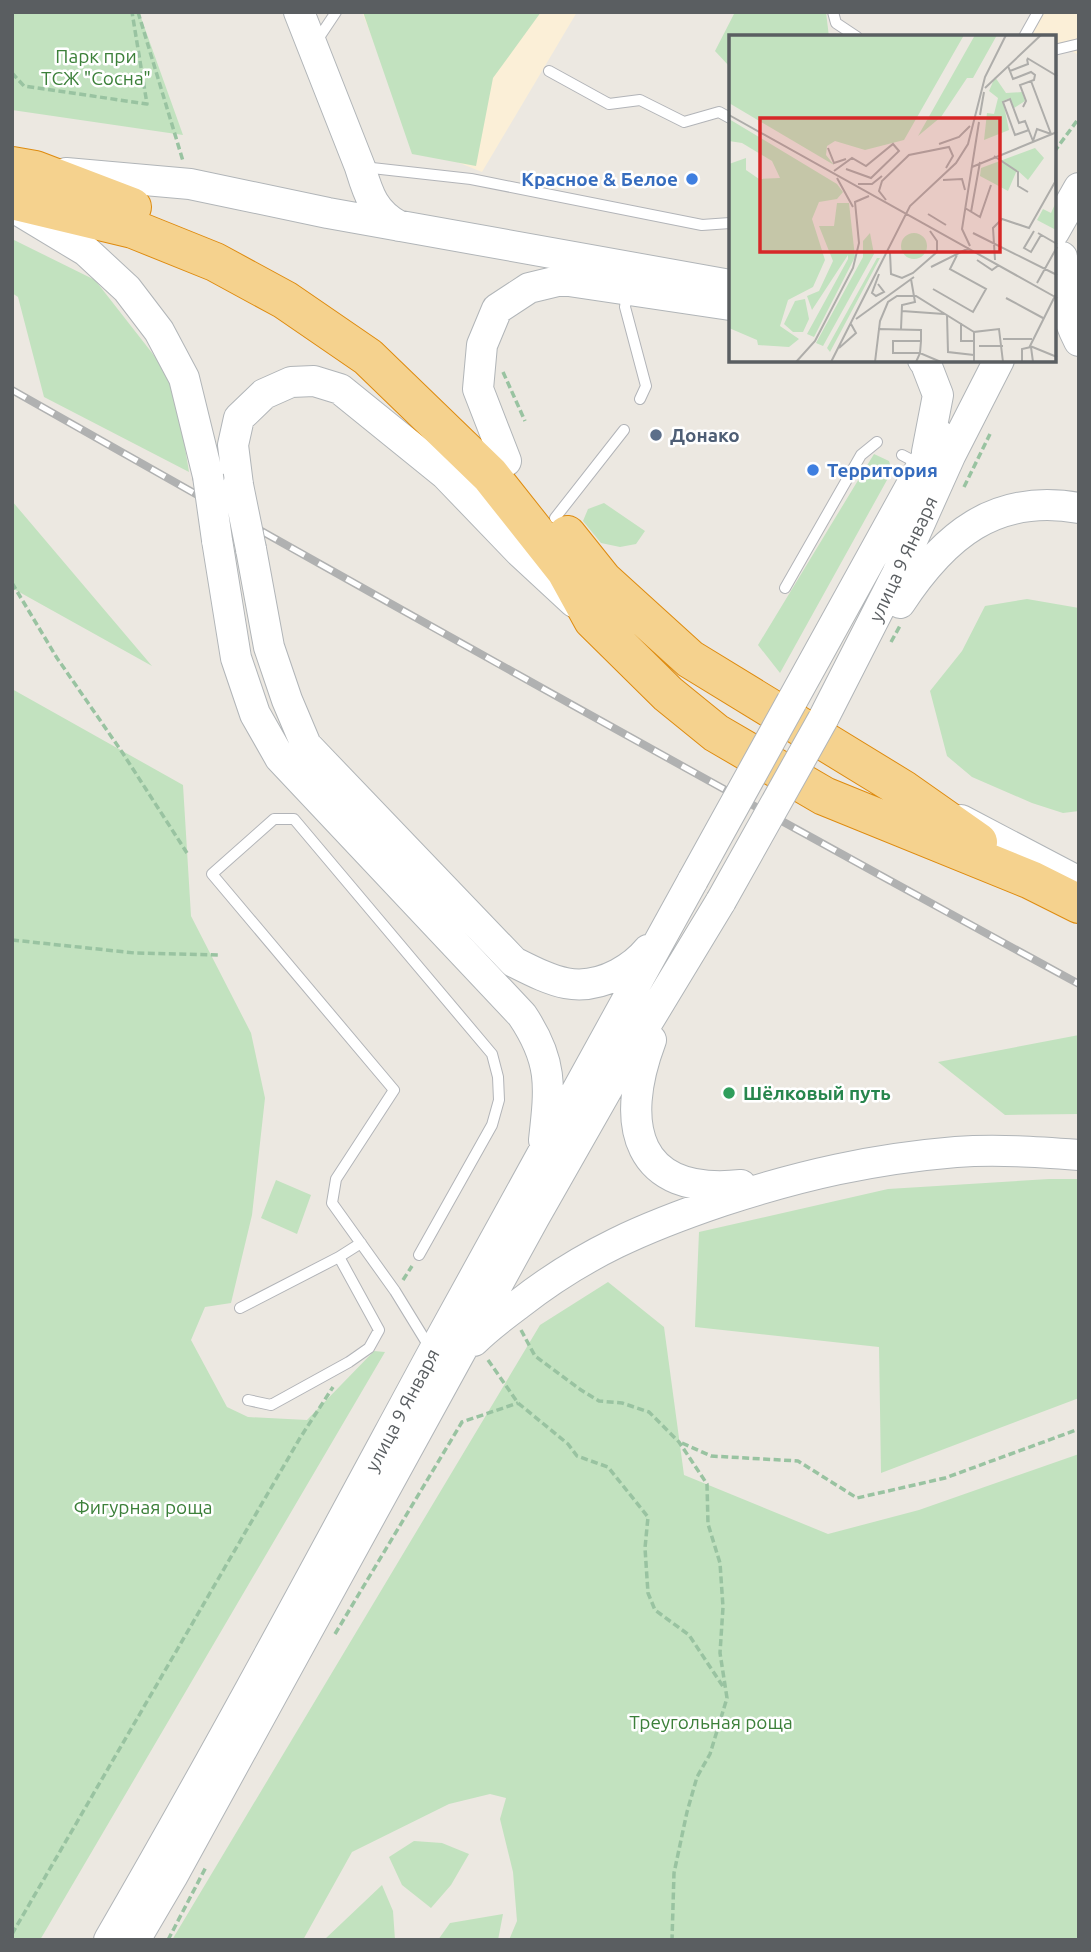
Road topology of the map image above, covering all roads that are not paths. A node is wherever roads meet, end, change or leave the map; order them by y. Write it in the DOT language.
graph roads {
  1 [pos="299,12"];
  2 [pos="336,12"];
  3 [pos="833,12"];
  4 [pos="1038,12"];
  5 [pos="854,35"];
  6 [pos="1025,35"];
  7 [pos="1079,44"];
  8 [pos="313,48"];
  9 [pos="1056,50"];
  10 [pos="549,71"];
  11 [pos="729,117"];
  12 [pos="360,167"];
  13 [pos="20,179"];
  14 [pos="1079,188"];
  15 [pos="12,207"];
  16 [pos="328,213"];
  17 [pos="729,223"];
  18 [pos="1079,225"];
  19 [pos="399,226"];
  20 [pos="1061,259"];
  21 [pos="729,285"];
  22 [pos="628,290"];
  23 [pos="729,305"];
  24 [pos="1079,341"];
  25 [pos="924,362"];
  26 [pos="976,362"];
  27 [pos="998,362"];
  28 [pos="640,399"];
  29 [pos="624,430"];
  30 [pos="877,442"];
  31 [pos="506,461"];
  32 [pos="913,461"];
  33 [pos="1079,508"];
  34 [pos="555,518"];
  35 [pos="785,588"];
  36 [pos="593,620"];
  37 [pos="830,707"];
  38 [pos="904,790"];
  39 [pos="1031,880"];
  40 [pos="1079,882"];
  41 [pos="1079,904"];
  42 [pos="667,929"];
  43 [pos="673,982"];
  44 [pos="1079,1155"];
  45 [pos="542,1157"];
  46 [pos="817,1172"];
  47 [pos="361,1243"];
  48 [pos="419,1255"];
  49 [pos="339,1257"];
  50 [pos="240,1308"];
  51 [pos="443,1357"];
  52 [pos="248,1400"];
  53 [pos="109,1940"];
  54 [pos="135,1940"];
  1 -- 8 [label="main road"];
  2 -- 8 [label="lane"];
  3 -- 5 [label="lane"];
  4 -- 6 [label="lane"];
  7 -- 9 [label="lane"];
  8 -- 12 [label="main road"];
  10 -- 11 [label="lane"];
  12 -- 16 [label="main road"];
  12 -- 17 [label="lane"];
  12 -- 19 [label="main road"];
  13 -- 16 [label="main road"];
  13 -- 31 [label="highway"];
  13 -- 36 [label="highway"];
  14 -- 20 [label="main road"];
  15 -- 45 [label="main road, bridge"];
  16 -- 19 [label="main road"];
  18 -- 20 [label="main road"];
  19 -- 21 [label="main road"];
  20 -- 24 [label="main road"];
  22 -- 23 [label="main road"];
  22 -- 28 [label="lane"];
  22 -- 31 [label="main road"];
  25 -- 32 [label="main road"];
  26 -- 32 [label="main road, улица 9 Января"];
  27 -- 37 [label="main road, улица 9 Января"];
  29 -- 34 [label="lane"];
  30 -- 35 [label="lane"];
  31 -- 34 [label="highway"];
  32 -- 42 [label="main road, улица 9 Января, bridge"];
  33 -- 37 [label="main road"];
  34 -- 38 [label="highway"];
  36 -- 39 [label="highway"];
  36 -- 42 [label="main road, bridge"];
  37 -- 43 [label="main road, улица 9 Января, bridge"];
  38 -- 39 [label="highway"];
  38 -- 40 [label="main road"];
  39 -- 41 [label="highway"];
  42 -- 45 [label="main road, улица 9 Января"];
  43 -- 46 [label="main road"];
  43 -- 51 [label="main road, улица 9 Января"];
  44 -- 46 [label="main road"];
  45 -- 51 [label="main road, улица 9 Января"];
  46 -- 51 [label="main road"];
  47 -- 48 [label="lane"];
  47 -- 49 [label="lane"];
  47 -- 51 [label="lane"];
  49 -- 50 [label="lane"];
  49 -- 52 [label="lane"];
  51 -- 53 [label="main road, улица 9 Января"];
  51 -- 54 [label="main road, улица 9 Января"];
}
